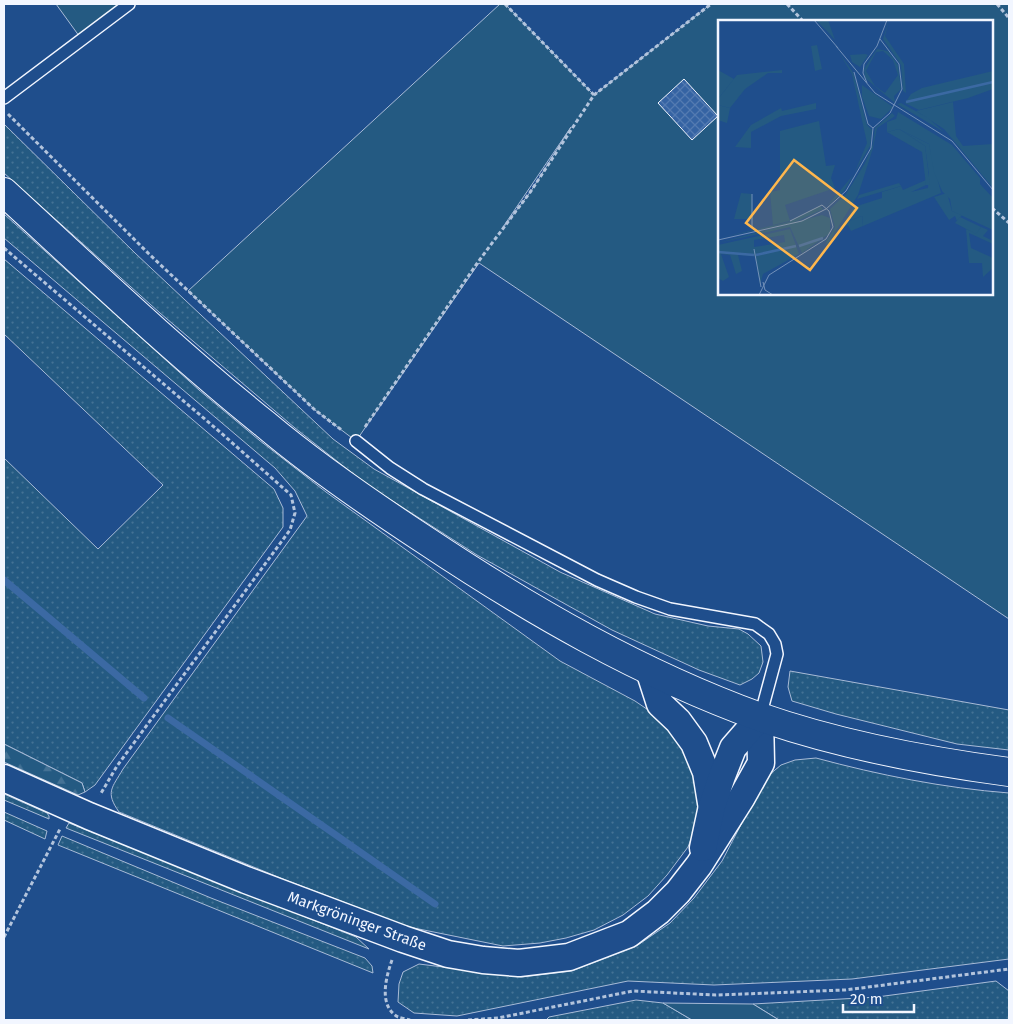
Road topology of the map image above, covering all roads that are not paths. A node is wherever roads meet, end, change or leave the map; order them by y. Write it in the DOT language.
graph roads {
  1 [pos="128,4"];
  2 [pos="4,98"];
  3 [pos="4,192"];
  4 [pos="356,441"];
  5 [pos="649,670"];
  6 [pos="760,717"];
  7 [pos="1009,772"];
  8 [pos="4,778"];
  9 [pos="712,806"];
  10 [pos="699,865"];
  1 -- 2 [label="lane"];
  3 -- 5 [label="main road"];
  4 -- 6 [label="lane"];
  5 -- 6 [label="main road"];
  5 -- 9 [label="street"];
  6 -- 7 [label="main road"];
  6 -- 9 [label="street, Markgröninger Straße"];
  6 -- 10 [label="street, Markgröninger Straße"];
  8 -- 10 [label="street, Markgröninger Straße"];
  9 -- 10 [label="street, Markgröninger Straße"];
}
